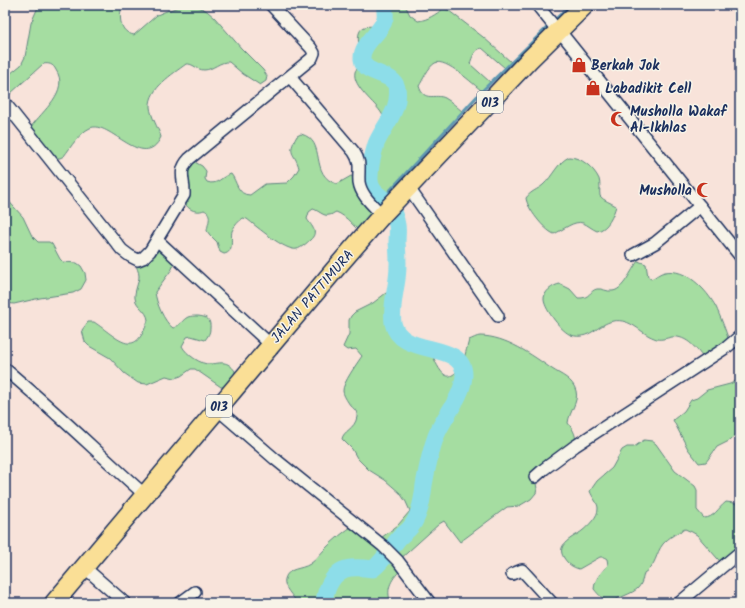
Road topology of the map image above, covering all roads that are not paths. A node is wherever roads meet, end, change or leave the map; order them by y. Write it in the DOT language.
graph roads {
  1 [pos="271,5"];
  2 [pos="537,5"];
  3 [pos="585,5"];
  4 [pos="556,28"];
  5 [pos="290,77"];
  6 [pos="5,103"];
  7 [pos="393,204"];
  8 [pos="700,206"];
  9 [pos="157,240"];
  10 [pos="633,255"];
  11 [pos="740,256"];
  12 [pos="498,316"];
  13 [pos="740,336"];
  14 [pos="270,344"];
  15 [pos="5,369"];
  16 [pos="216,408"];
  17 [pos="535,477"];
  18 [pos="145,495"];
  19 [pos="740,552"];
  20 [pos="84,567"];
  21 [pos="512,574"];
  22 [pos="195,592"];
  23 [pos="54,603"];
  24 [pos="125,603"];
  25 [pos="180,603"];
  26 [pos="430,603"];
  27 [pos="552,603"];
  28 [pos="679,603"];
  1 -- 5 [label="street"];
  2 -- 4 [label="street"];
  3 -- 4 [label="main road, JALAN PATTIMURA / 013"];
  4 -- 7 [label="main road, JALAN PATTIMURA / 013"];
  4 -- 8 [label="street"];
  5 -- 7 [label="street"];
  5 -- 9 [label="street"];
  6 -- 9 [label="street"];
  7 -- 12 [label="street"];
  7 -- 14 [label="main road, JALAN PATTIMURA / 013"];
  8 -- 10 [label="street"];
  8 -- 11 [label="street"];
  9 -- 14 [label="street"];
  13 -- 17 [label="street"];
  14 -- 16 [label="main road, JALAN PATTIMURA / 013"];
  15 -- 18 [label="street"];
  16 -- 18 [label="main road, JALAN PATTIMURA / 013"];
  16 -- 26 [label="street"];
  18 -- 20 [label="main road, JALAN PATTIMURA / 013"];
  19 -- 28 [label="street"];
  20 -- 23 [label="main road, JALAN PATTIMURA / 013"];
  20 -- 24 [label="street"];
  21 -- 27 [label="street"];
  22 -- 25 [label="street"];
}
